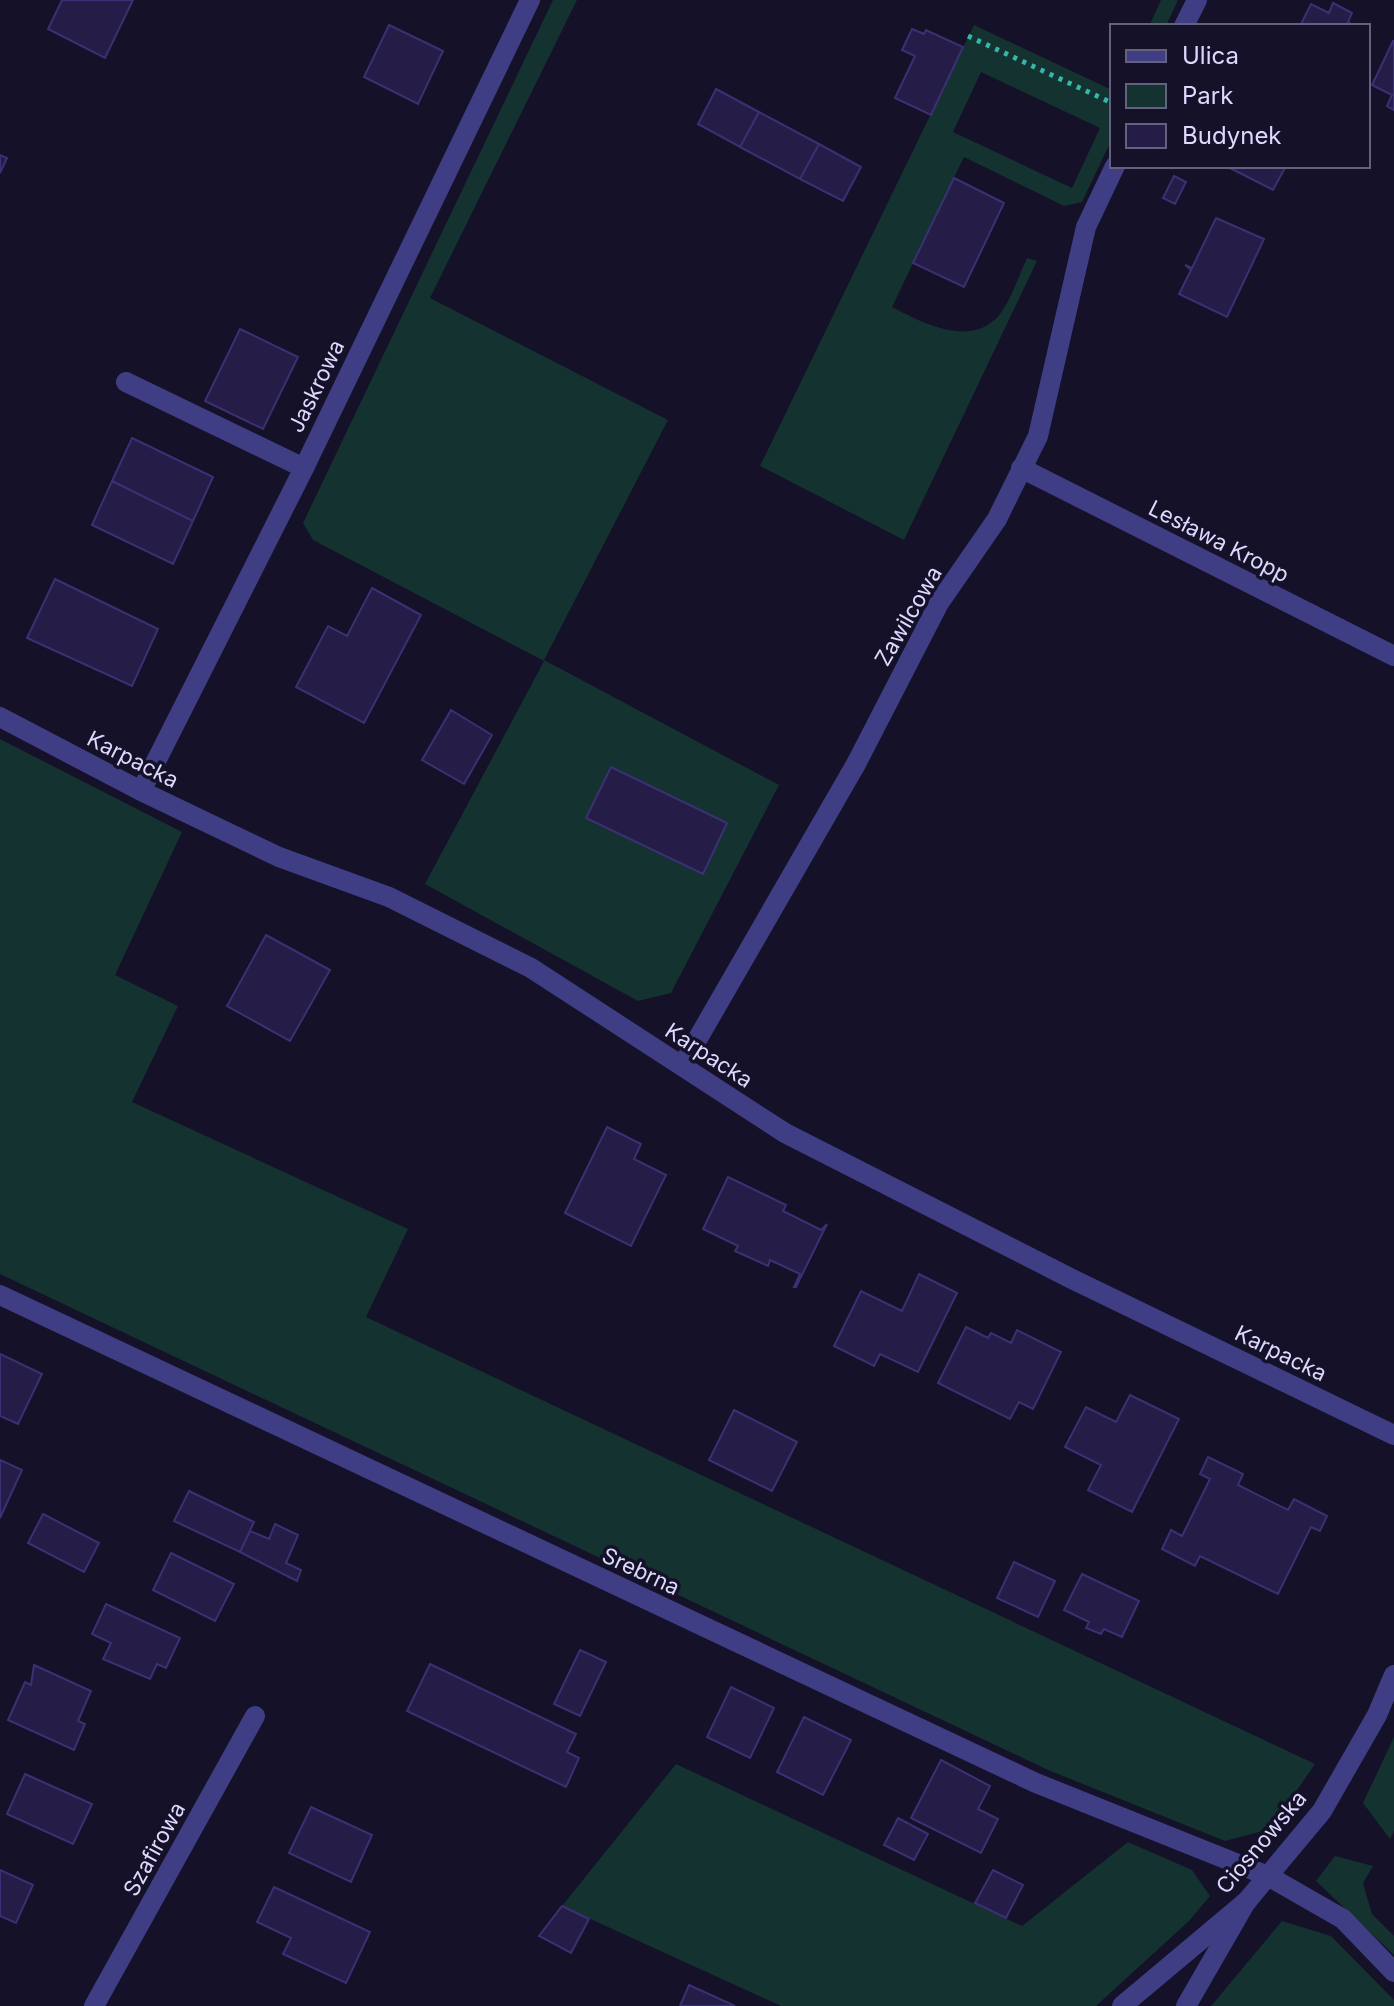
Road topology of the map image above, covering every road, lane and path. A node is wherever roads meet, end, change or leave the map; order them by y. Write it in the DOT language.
graph roads {
  1 [pos="530,0"];
  2 [pos="1197,0"];
  3 [pos="1185,24"];
  4 [pos="968,36"];
  5 [pos="1110,102"];
  6 [pos="1114,168"];
  7 [pos="126,382"];
  8 [pos="304,468"];
  9 [pos="1021,468"];
  10 [pos="1394,656"];
  11 [pos="0,717"];
  12 [pos="141,791"];
  13 [pos="682,1066"];
  14 [pos="0,1295"];
  15 [pos="1394,1435"];
  16 [pos="1394,1675"];
  17 [pos="255,1716"];
  18 [pos="1268,1876"];
  19 [pos="1247,1901"];
  20 [pos="1394,1972"];
  21 [pos="94,2006"];
  22 [pos="1122,2006"];
  23 [pos="1186,2006"];
  1 -- 8 [label="street, Jaskrowa"];
  2 -- 3 [label="street"];
  4 -- 5 [label="path"];
  6 -- 9 [label="street, Zawilcowa"];
  7 -- 8 [label="street"];
  8 -- 12 [label="street, Jaskrowa"];
  9 -- 10 [label="street, Lesława Kropp"];
  9 -- 13 [label="street, Zawilcowa"];
  11 -- 12 [label="street, Karpacka"];
  12 -- 13 [label="street, Karpacka"];
  13 -- 15 [label="street, Karpacka"];
  14 -- 18 [label="street, Srebrna"];
  16 -- 18 [label="street, Ciosnowska"];
  17 -- 21 [label="street, Szafirowa"];
  18 -- 19 [label="street, Ciosnowska"];
  18 -- 20 [label="street, Srebrna"];
  19 -- 22 [label="street, Ciosnowska"];
  19 -- 23 [label="street"];
}
